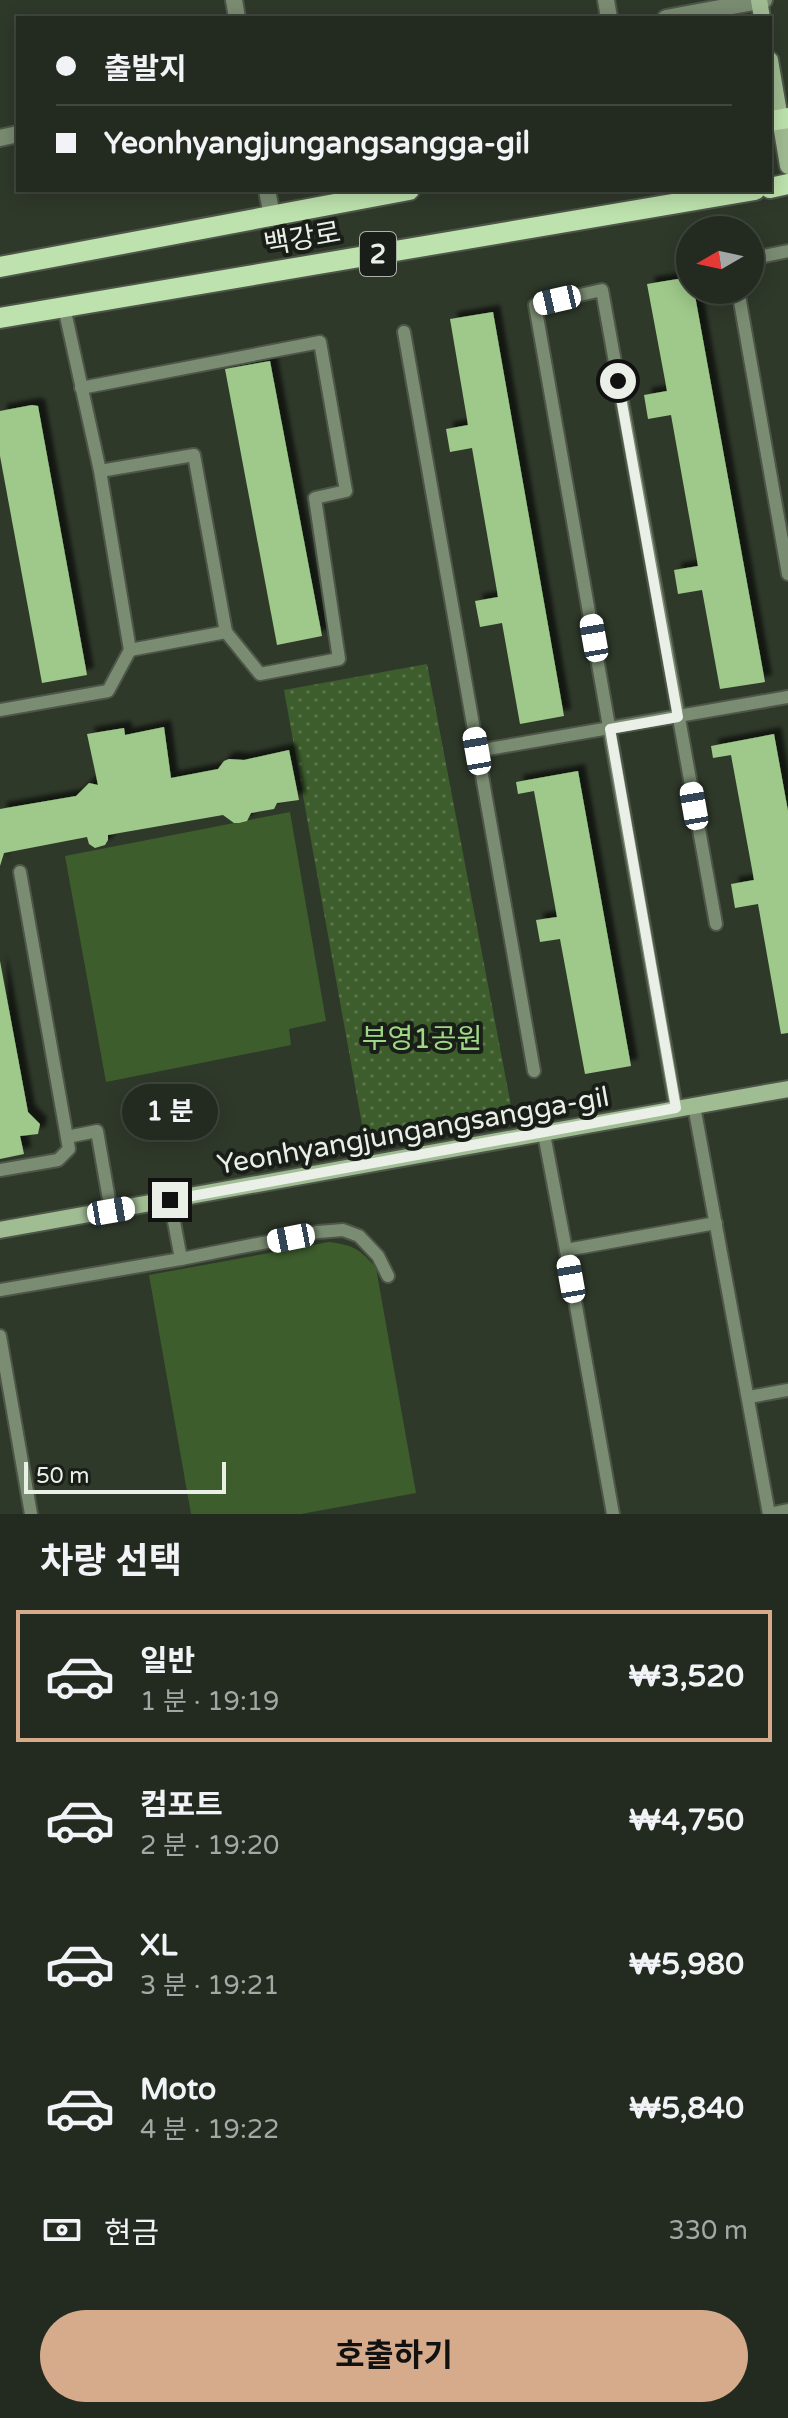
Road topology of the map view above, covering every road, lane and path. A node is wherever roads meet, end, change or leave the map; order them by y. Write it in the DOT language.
graph roads {
  1 [pos="761,0"];
  2 [pos="677,16"];
  3 [pos="772,72"];
  4 [pos="780,120"];
  5 [pos="788,166"];
  6 [pos="267,192"];
  7 [pos="398,192"];
  8 [pos="743,192"];
  9 [pos="272,216"];
  10 [pos="788,251"];
  11 [pos="764,256"];
  12 [pos="0,267"];
  13 [pos="740,304"];
  14 [pos="64,307"];
  15 [pos="0,318"];
  16 [pos="404,332"];
  17 [pos="81,388"];
  18 [pos="100,471"];
  19 [pos="788,574"];
  20 [pos="226,632"];
  21 [pos="130,650"];
  22 [pos="788,697"];
  23 [pos="0,710"];
  24 [pos="678,717"];
  25 [pos="610,729"];
  26 [pos="477,751"];
  27 [pos="20,872"];
  28 [pos="716,924"];
  29 [pos="534,1071"];
  30 [pos="788,1089"];
  31 [pos="694,1106"];
  32 [pos="676,1108"];
  33 [pos="544,1134"];
  34 [pos="67,1137"];
  35 [pos="0,1170"];
  36 [pos="170,1200"];
  37 [pos="111,1211"];
  38 [pos="716,1223"];
  39 [pos="0,1230"];
  40 [pos="566,1250"];
  41 [pos="181,1259"];
  42 [pos="388,1276"];
  43 [pos="0,1290"];
  44 [pos="0,1336"];
  45 [pos="788,1390"];
  46 [pos="749,1397"];
  47 [pos="788,1510"];
  48 [pos="31,1514"];
  49 [pos="613,1514"];
  1 -- 2 [label="street"];
  3 -- 4 [label="street"];
  4 -- 5 [label="street"];
  6 -- 9 [label="street"];
  7 -- 9 [label="main road, 백강로 / 2"];
  8 -- 14 [label="main road, 백강로 / 2"];
  9 -- 12 [label="main road, 백강로 / 2"];
  10 -- 11 [label="lane"];
  13 -- 19 [label="lane"];
  14 -- 15 [label="main road, 백강로 / 2"];
  14 -- 17 [label="lane"];
  16 -- 26 [label="lane"];
  17 -- 18 [label="lane"];
  17 -- 20 [label="lane"];
  18 -- 20 [label="lane"];
  18 -- 21 [label="lane"];
  20 -- 21 [label="lane"];
  21 -- 23 [label="lane"];
  22 -- 24 [label="lane"];
  24 -- 25 [label="lane"];
  24 -- 25 [label="lane"];
  24 -- 28 [label="lane"];
  25 -- 26 [label="lane"];
  25 -- 32 [label="lane"];
  26 -- 29 [label="lane"];
  27 -- 34 [label="lane"];
  30 -- 31 [label="street, Yeonhyangjungangsangga-gil"];
  31 -- 32 [label="street, Yeonhyangjungangsangga-gil"];
  31 -- 38 [label="lane"];
  32 -- 33 [label="street, Yeonhyangjungangsangga-gil"];
  33 -- 36 [label="street, Yeonhyangjungangsangga-gil"];
  33 -- 40 [label="lane"];
  34 -- 35 [label="lane"];
  34 -- 37 [label="lane"];
  36 -- 37 [label="street, Yeonhyangjungangsangga-gil"];
  36 -- 41 [label="lane"];
  37 -- 39 [label="street, Yeonhyangjungangsangga-gil"];
  38 -- 40 [label="lane"];
  38 -- 46 [label="lane"];
  40 -- 49 [label="lane"];
  41 -- 42 [label="lane"];
  41 -- 43 [label="lane"];
  44 -- 48 [label="lane"];
  45 -- 46 [label="lane"];
  46 -- 47 [label="lane"];
}
